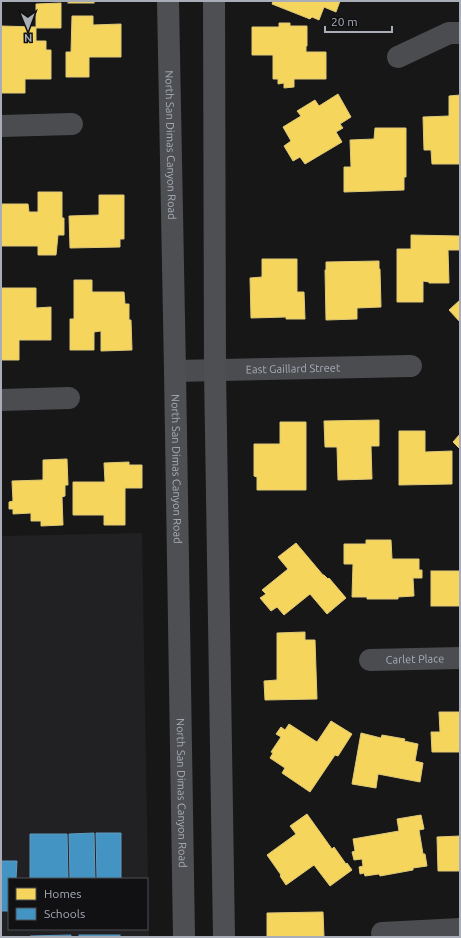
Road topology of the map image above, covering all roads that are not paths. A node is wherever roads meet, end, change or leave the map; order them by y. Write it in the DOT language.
graph roads {
  1 [pos="168,1"];
  2 [pos="214,1"];
  3 [pos="460,33"];
  4 [pos="398,57"];
  5 [pos="72,124"];
  6 [pos="1,126"];
  7 [pos="411,366"];
  8 [pos="215,370"];
  9 [pos="176,371"];
  10 [pos="68,398"];
  11 [pos="1,400"];
  12 [pos="460,658"];
  13 [pos="370,660"];
  14 [pos="460,929"];
  15 [pos="382,933"];
  16 [pos="184,937"];
  17 [pos="224,937"];
  1 -- 9 [label="main road, North San Dimas Canyon Road"];
  2 -- 8 [label="main road"];
  3 -- 4 [label="street"];
  5 -- 6 [label="street"];
  7 -- 8 [label="street, East Gaillard Street"];
  8 -- 9 [label="street, East Gaillard Street"];
  8 -- 17 [label="main road"];
  9 -- 16 [label="main road, North San Dimas Canyon Road"];
  10 -- 11 [label="street"];
  12 -- 13 [label="street, Carlet Place"];
  14 -- 15 [label="street"];
}
